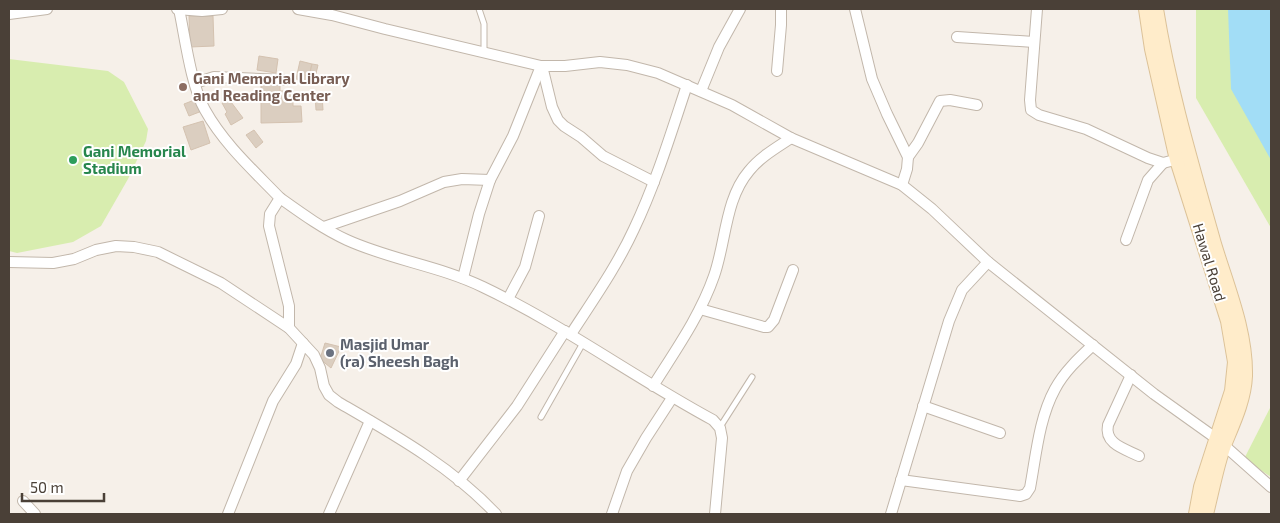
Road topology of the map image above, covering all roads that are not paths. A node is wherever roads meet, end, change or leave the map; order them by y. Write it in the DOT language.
graph roads {
  1 [pos="47,9"];
  2 [pos="178,9"];
  3 [pos="222,9"];
  4 [pos="298,9"];
  5 [pos="479,9"];
  6 [pos="740,9"];
  7 [pos="781,9"];
  8 [pos="855,9"];
  9 [pos="1037,9"];
  10 [pos="1146,9"];
  11 [pos="1156,9"];
  12 [pos="9,14"];
  13 [pos="957,37"];
  14 [pos="1034,42"];
  15 [pos="484,52"];
  16 [pos="541,66"];
  17 [pos="776,71"];
  18 [pos="285,80"];
  19 [pos="195,83"];
  20 [pos="687,85"];
  21 [pos="701,90"];
  22 [pos="977,105"];
  23 [pos="790,138"];
  24 [pos="908,157"];
  25 [pos="1183,157"];
  26 [pos="1163,163"];
  27 [pos="490,180"];
  28 [pos="654,182"];
  29 [pos="902,185"];
  30 [pos="280,198"];
  31 [pos="539,216"];
  32 [pos="324,227"];
  33 [pos="1126,240"];
  34 [pos="9,262"];
  35 [pos="988,262"];
  36 [pos="793,270"];
  37 [pos="464,278"];
  38 [pos="508,299"];
  39 [pos="700,309"];
  40 [pos="289,328"];
  41 [pos="568,332"];
  42 [pos="583,342"];
  43 [pos="303,343"];
  44 [pos="1093,345"];
  45 [pos="1131,375"];
  46 [pos="752,377"];
  47 [pos="653,386"];
  48 [pos="672,398"];
  49 [pos="923,406"];
  50 [pos="541,416"];
  51 [pos="370,421"];
  52 [pos="720,428"];
  53 [pos="1000,433"];
  54 [pos="1220,442"];
  55 [pos="1139,456"];
  56 [pos="901,480"];
  57 [pos="460,481"];
  58 [pos="1271,487"];
  59 [pos="23,501"];
  60 [pos="35,514"];
  61 [pos="228,514"];
  62 [pos="329,514"];
  63 [pos="496,514"];
  64 [pos="612,514"];
  65 [pos="714,514"];
  66 [pos="891,514"];
  67 [pos="1196,514"];
  68 [pos="1206,514"];
  1 -- 12 [label="street"];
  2 -- 3 [label="street"];
  2 -- 19 [label="street"];
  4 -- 15 [label="street"];
  5 -- 15 [label="lane"];
  6 -- 21 [label="street"];
  7 -- 17 [label="street"];
  8 -- 24 [label="street"];
  9 -- 14 [label="street"];
  10 -- 25 [label="main road, Hawal Road"];
  11 -- 25 [label="main road, Hawal Road"];
  13 -- 14 [label="street"];
  14 -- 26 [label="street"];
  15 -- 16 [label="street"];
  16 -- 20 [label="street"];
  16 -- 27 [label="street"];
  16 -- 28 [label="street"];
  18 -- 19 [label="street"];
  19 -- 30 [label="street"];
  20 -- 21 [label="street"];
  20 -- 28 [label="street"];
  21 -- 23 [label="street"];
  22 -- 24 [label="street"];
  23 -- 29 [label="street"];
  23 -- 39 [label="street"];
  24 -- 29 [label="street"];
  25 -- 26 [label="street"];
  25 -- 54 [label="main road, Hawal Road"];
  26 -- 33 [label="street"];
  27 -- 32 [label="street"];
  27 -- 37 [label="street"];
  28 -- 41 [label="street"];
  29 -- 35 [label="street"];
  30 -- 32 [label="street"];
  30 -- 40 [label="street"];
  31 -- 38 [label="street"];
  32 -- 37 [label="street"];
  34 -- 40 [label="street"];
  35 -- 44 [label="street"];
  35 -- 49 [label="street"];
  36 -- 39 [label="street"];
  37 -- 38 [label="street"];
  38 -- 41 [label="street"];
  39 -- 47 [label="street"];
  40 -- 43 [label="street"];
  41 -- 42 [label="street"];
  41 -- 57 [label="street"];
  42 -- 47 [label="street"];
  42 -- 50 [label="lane"];
  43 -- 51 [label="street"];
  43 -- 61 [label="street"];
  44 -- 45 [label="street"];
  44 -- 56 [label="street"];
  45 -- 54 [label="street"];
  45 -- 55 [label="street"];
  46 -- 52 [label="lane"];
  47 -- 48 [label="street"];
  48 -- 52 [label="street"];
  48 -- 64 [label="street"];
  49 -- 53 [label="street"];
  49 -- 56 [label="street"];
  51 -- 57 [label="street"];
  51 -- 62 [label="street"];
  52 -- 65 [label="street"];
  54 -- 58 [label="street"];
  54 -- 67 [label="main road, Hawal Road"];
  54 -- 68 [label="main road, Hawal Road"];
  56 -- 66 [label="street"];
  57 -- 63 [label="street"];
  59 -- 60 [label="street"];
}
